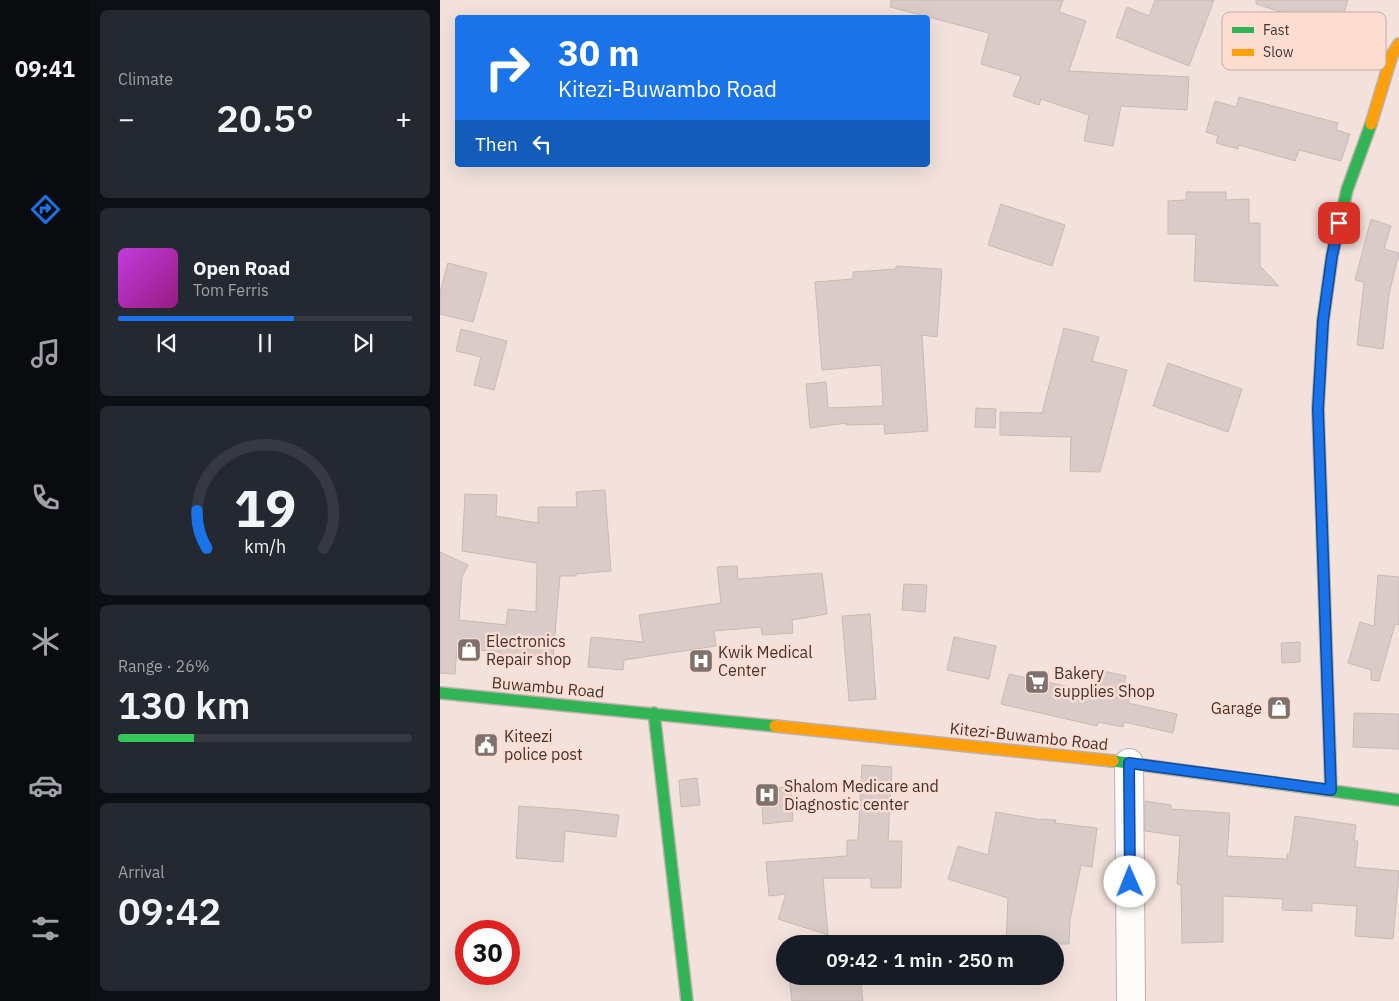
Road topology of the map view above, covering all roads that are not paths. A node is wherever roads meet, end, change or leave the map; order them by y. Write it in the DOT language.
graph roads {
  1 [pos="1399,44"];
  2 [pos="440,694"];
  3 [pos="654,713"];
  4 [pos="1129,763"];
  5 [pos="1331,790"];
  6 [pos="1399,800"];
  7 [pos="687,1001"];
  8 [pos="1131,1001"];
  1 -- 5 [label="street"];
  2 -- 3 [label="street, Buwambu Road"];
  3 -- 4 [label="street, Kitezi-Buwambo Road"];
  3 -- 7 [label="street"];
  4 -- 5 [label="street, Kitezi-Buwambo Road"];
  4 -- 8 [label="street"];
  5 -- 6 [label="street, Kitezi-Buwambo Road"];
}
